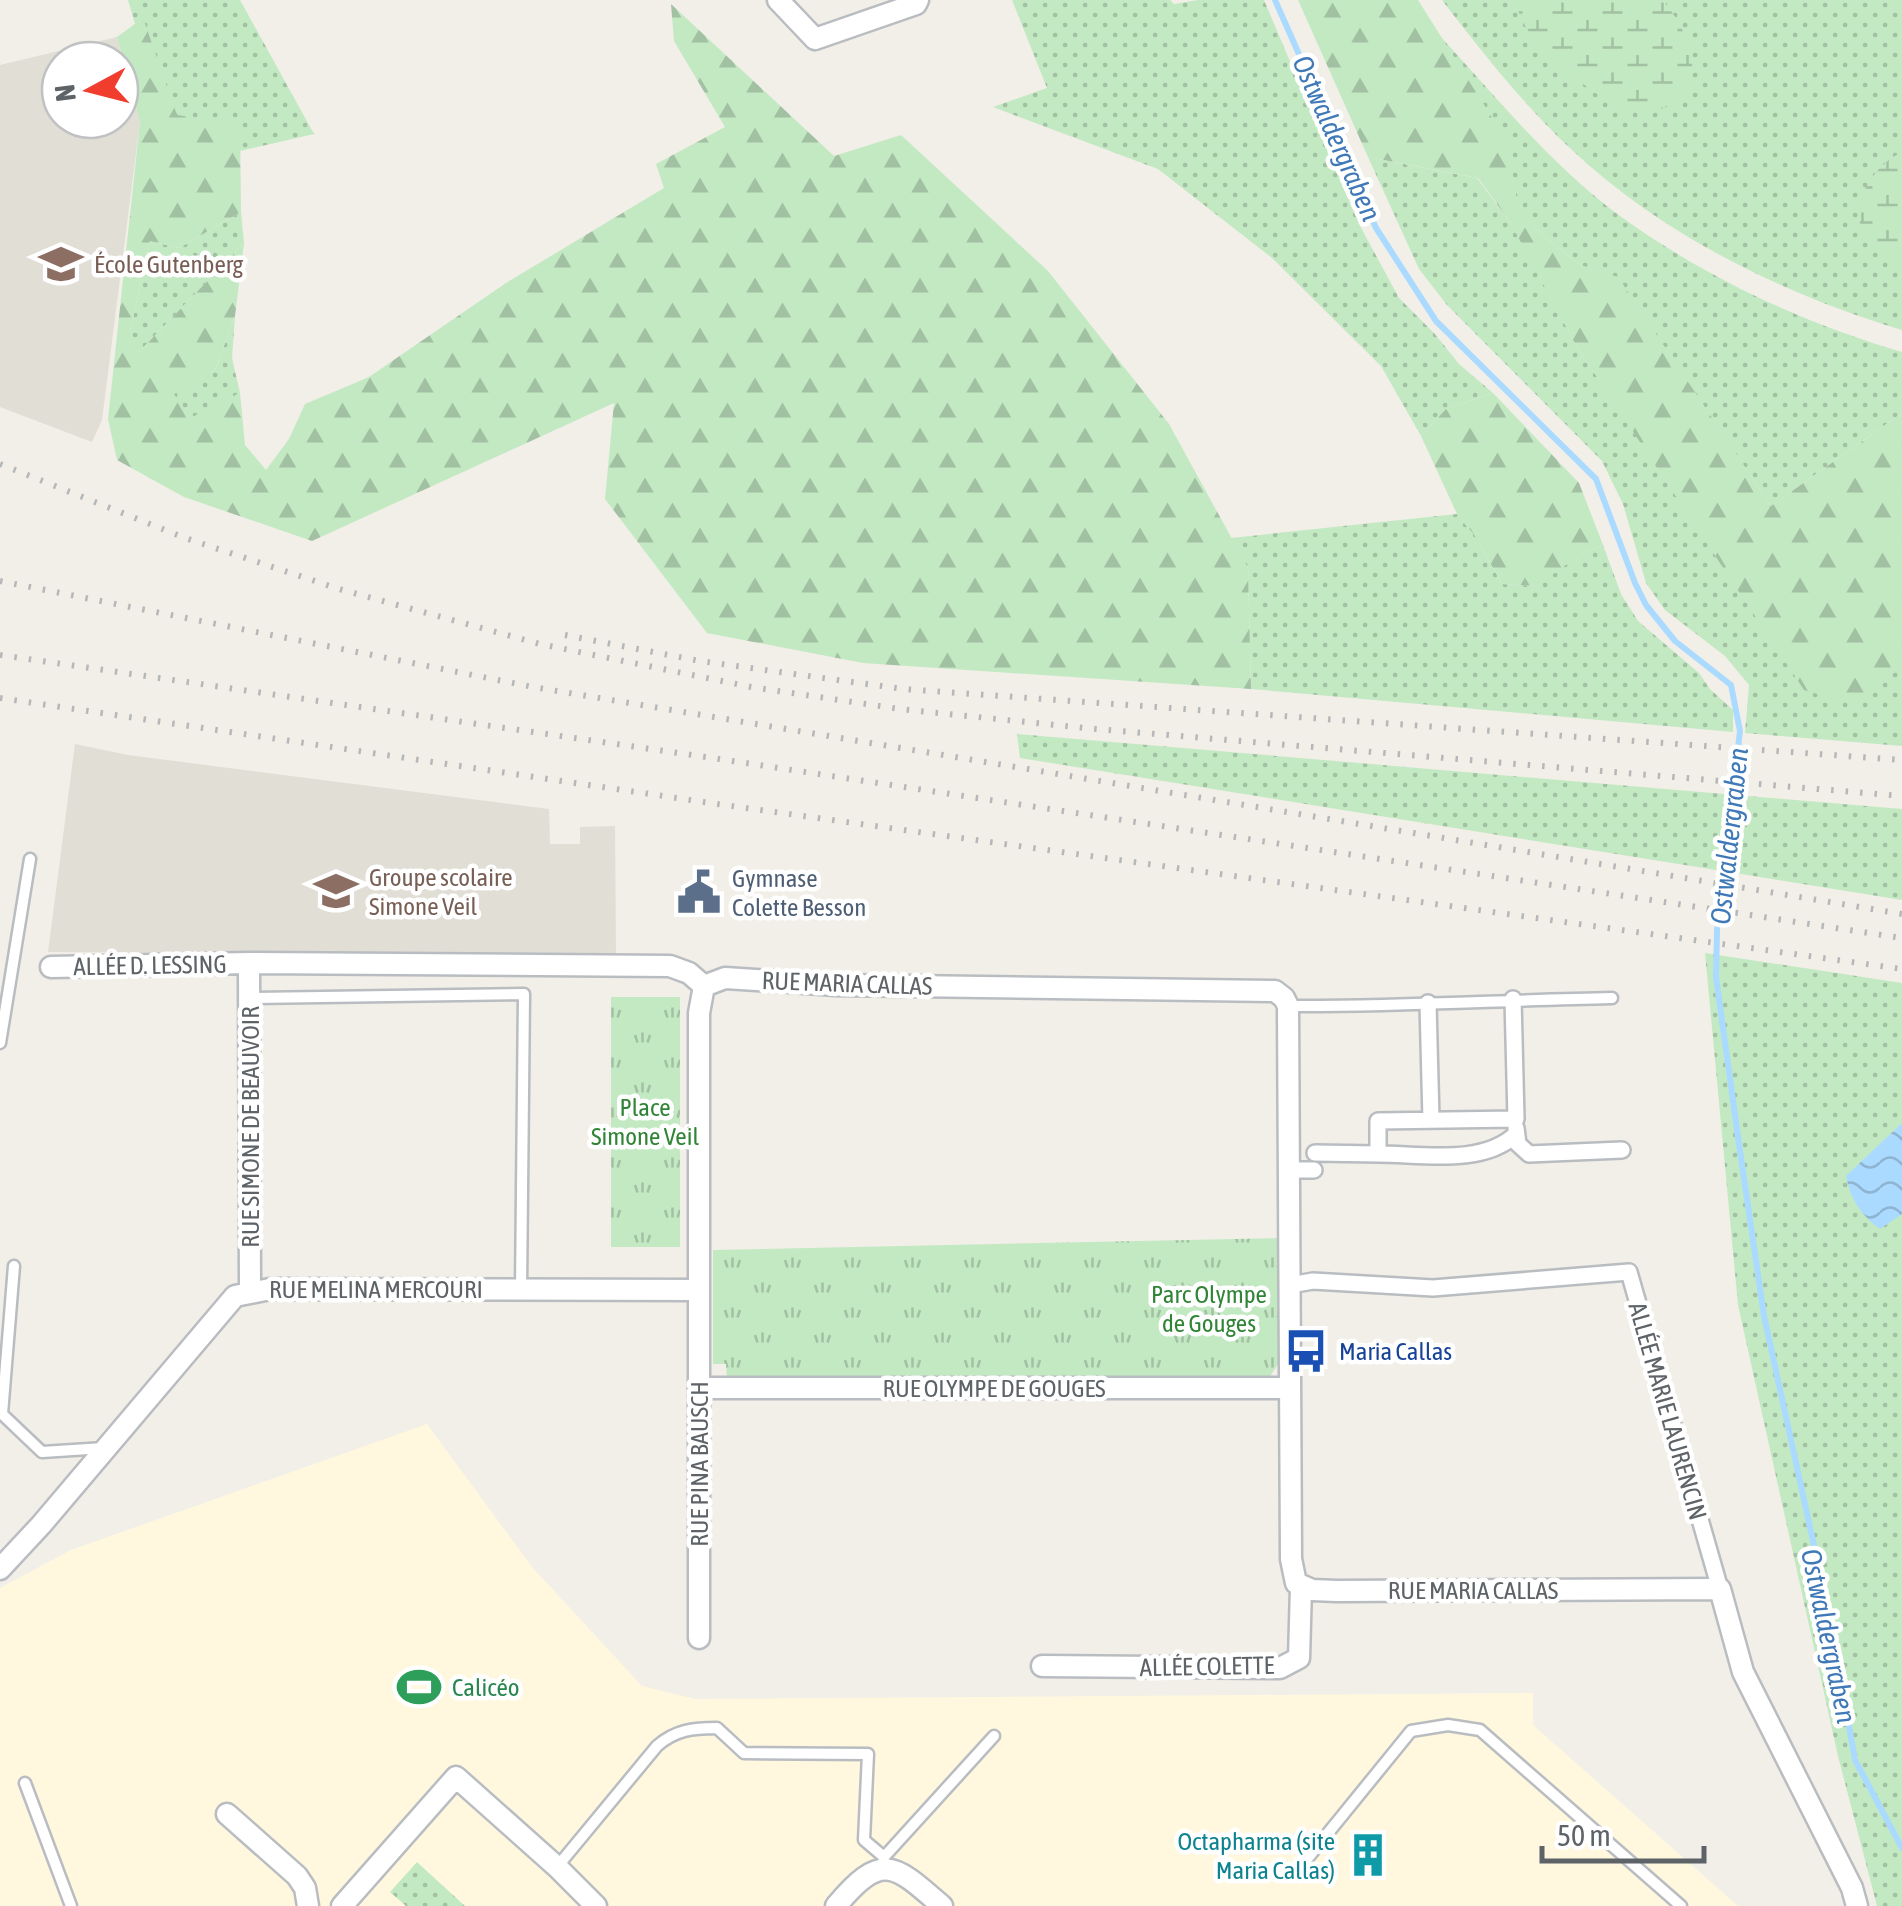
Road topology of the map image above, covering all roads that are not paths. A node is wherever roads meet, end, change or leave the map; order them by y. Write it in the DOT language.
graph roads {
  1 [pos="778,0"];
  2 [pos="918,0"];
  3 [pos="30,859"];
  4 [pos="249,963"];
  5 [pos="50,967"];
  6 [pos="704,986"];
  7 [pos="249,998"];
  8 [pos="1612,998"];
  9 [pos="1514,1000"];
  10 [pos="1428,1003"];
  11 [pos="1288,1006"];
  12 [pos="0,1043"];
  13 [pos="1431,1120"];
  14 [pos="1451,1120"];
  15 [pos="1516,1127"];
  16 [pos="1622,1150"];
  17 [pos="1378,1154"];
  18 [pos="1451,1154"];
  19 [pos="1290,1170"];
  20 [pos="14,1266"];
  21 [pos="1290,1286"];
  22 [pos="520,1289"];
  23 [pos="250,1290"];
  24 [pos="699,1290"];
  25 [pos="699,1388"];
  26 [pos="1290,1388"];
  27 [pos="105,1448"];
  28 [pos="0,1569"];
  29 [pos="1302,1588"];
  30 [pos="1720,1589"];
  31 [pos="699,1638"];
  32 [pos="1042,1666"];
  33 [pos="994,1736"];
  34 [pos="25,1784"];
  35 [pos="227,1814"];
  36 [pos="883,1862"];
  37 [pos="557,1866"];
  38 [pos="1298,1870"];
  39 [pos="71,1906"];
  40 [pos="308,1906"];
  41 [pos="342,1906"];
  42 [pos="596,1906"];
  43 [pos="836,1906"];
  44 [pos="942,1906"];
  45 [pos="1680,1906"];
  46 [pos="1857,1906"];
  1 -- 2 [label="street"];
  3 -- 12 [label="lane"];
  4 -- 5 [label="street, ALLÉE D. LESSING"];
  4 -- 6 [label="street, ALLÉE D. LESSING"];
  4 -- 7 [label="street, RUE SIMONE DE BEAUVOIR"];
  6 -- 11 [label="street, RUE MARIA CALLAS"];
  6 -- 24 [label="street"];
  7 -- 22 [label="lane"];
  7 -- 23 [label="street, RUE SIMONE DE BEAUVOIR"];
  8 -- 9 [label="lane, RUE MARIA CALLAS"];
  9 -- 10 [label="lane, RUE MARIA CALLAS"];
  9 -- 15 [label="street"];
  10 -- 11 [label="lane, RUE MARIA CALLAS"];
  10 -- 13 [label="street"];
  11 -- 19 [label="street"];
  13 -- 14 [label="street"];
  13 -- 17 [label="street"];
  14 -- 15 [label="street"];
  14 -- 18 [label="street"];
  15 -- 16 [label="street"];
  15 -- 18 [label="street"];
  17 -- 18 [label="street"];
  17 -- 19 [label="street"];
  19 -- 21 [label="street"];
  20 -- 27 [label="lane"];
  21 -- 26 [label="street"];
  21 -- 30 [label="street, ALLÉE MARIE LAURENCIN"];
  22 -- 23 [label="street, RUE MELINA MERCOURI"];
  22 -- 24 [label="street, RUE MELINA MERCOURI"];
  23 -- 27 [label="street, RUE MELINA MERCOURI"];
  24 -- 25 [label="street, RUE PINA BAUSCH"];
  25 -- 26 [label="street, RUE OLYMPE DE GOUGES"];
  25 -- 31 [label="street, RUE PINA BAUSCH"];
  26 -- 29 [label="street"];
  27 -- 28 [label="street, RUE MELINA MERCOURI"];
  29 -- 30 [label="street, RUE MARIA CALLAS"];
  29 -- 32 [label="street, ALLÉE COLETTE"];
  30 -- 46 [label="street"];
  33 -- 36 [label="lane"];
  34 -- 39 [label="lane"];
  35 -- 40 [label="street"];
  36 -- 37 [label="lane"];
  36 -- 43 [label="street"];
  36 -- 44 [label="street"];
  37 -- 41 [label="street"];
  37 -- 42 [label="street"];
  38 -- 45 [label="lane"];
}
